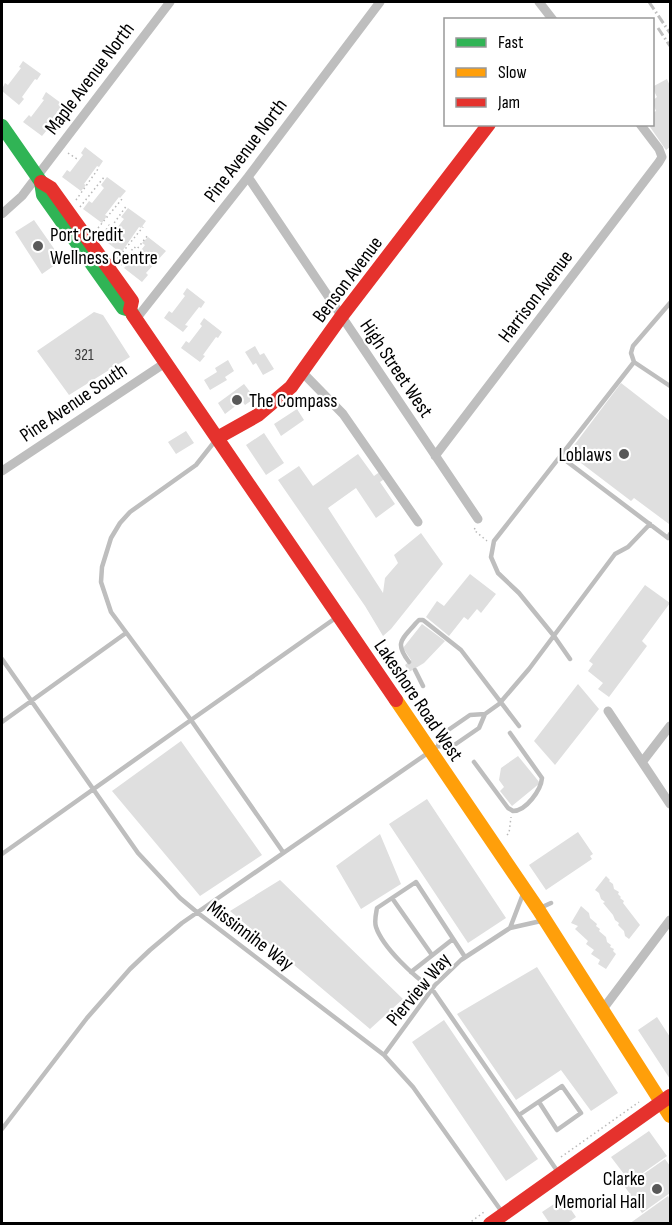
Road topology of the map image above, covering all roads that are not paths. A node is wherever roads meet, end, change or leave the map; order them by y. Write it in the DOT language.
graph roads {
  1 [pos="170,2"];
  2 [pos="380,2"];
  3 [pos="539,2"];
  4 [pos="551,18"];
  5 [pos="2,126"];
  6 [pos="487,126"];
  7 [pos="642,126"];
  8 [pos="670,150"];
  9 [pos="662,157"];
  10 [pos="248,177"];
  11 [pos="39,179"];
  12 [pos="2,214"];
  13 [pos="670,303"];
  14 [pos="133,315"];
  15 [pos="342,317"];
  16 [pos="634,362"];
  17 [pos="165,363"];
  18 [pos="302,372"];
  19 [pos="670,386"];
  20 [pos="217,438"];
  21 [pos="435,456"];
  22 [pos="561,457"];
  23 [pos="2,471"];
  24 [pos="478,519"];
  25 [pos="418,522"];
  26 [pos="650,524"];
  27 [pos="670,534"];
  28 [pos="338,616"];
  29 [pos="126,633"];
  30 [pos="554,636"];
  31 [pos="2,659"];
  32 [pos="570,659"];
  33 [pos="409,662"];
  34 [pos="415,670"];
  35 [pos="423,686"];
  36 [pos="31,701"];
  37 [pos="501,702"];
  38 [pos="608,711"];
  39 [pos="485,714"];
  40 [pos="191,720"];
  41 [pos="2,722"];
  42 [pos="519,726"];
  43 [pos="670,726"];
  44 [pos="510,733"];
  45 [pos="434,749"];
  46 [pos="643,761"];
  47 [pos="474,762"];
  48 [pos="94,789"];
  49 [pos="670,804"];
  50 [pos="283,852"];
  51 [pos="2,854"];
  52 [pos="524,891"];
  53 [pos="392,898"];
  54 [pos="551,903"];
  55 [pos="198,913"];
  56 [pos="541,915"];
  57 [pos="670,920"];
  58 [pos="510,928"];
  59 [pos="453,939"];
  60 [pos="432,956"];
  61 [pos="465,957"];
  62 [pos="411,972"];
  63 [pos="432,989"];
  64 [pos="603,1009"];
  65 [pos="384,1055"];
  66 [pos="666,1099"];
  67 [pos="538,1102"];
  68 [pos="519,1115"];
  69 [pos="670,1116"];
  70 [pos="2,1129"];
  71 [pos="560,1173"];
  72 [pos="507,1219"];
  73 [pos="490,1224"];
  1 -- 11 [label="street, Maple Avenue North"];
  2 -- 10 [label="street, Pine Avenue North"];
  3 -- 4 [label="street"];
  5 -- 11 [label="main road, Lakeshore Road West"];
  6 -- 15 [label="main road, Benson Avenue"];
  7 -- 9 [label="street"];
  8 -- 9 [label="lane"];
  9 -- 21 [label="street, Harrison Avenue"];
  10 -- 14 [label="street, Pine Avenue North"];
  10 -- 15 [label="street, High Street West"];
  11 -- 12 [label="street, Maple Avenue North"];
  11 -- 14 [label="main road, Lakeshore Road West"];
  11 -- 14 [label="main road, Lakeshore Road West"];
  13 -- 16 [label="lane"];
  14 -- 17 [label="main road, Lakeshore Road West"];
  15 -- 18 [label="main road, Benson Avenue"];
  15 -- 21 [label="street, High Street West"];
  16 -- 19 [label="lane"];
  16 -- 22 [label="lane"];
  17 -- 20 [label="main road, Lakeshore Road West"];
  17 -- 23 [label="street, Pine Avenue South"];
  18 -- 20 [label="main road, Benson Avenue"];
  18 -- 25 [label="street"];
  20 -- 28 [label="main road, Lakeshore Road West"];
  20 -- 29 [label="lane"];
  21 -- 24 [label="street, High Street West"];
  22 -- 26 [label="lane"];
  22 -- 30 [label="lane"];
  26 -- 27 [label="lane"];
  26 -- 30 [label="lane"];
  28 -- 40 [label="lane"];
  28 -- 45 [label="main road, Lakeshore Road West"];
  29 -- 36 [label="lane"];
  29 -- 40 [label="lane"];
  30 -- 32 [label="lane"];
  30 -- 37 [label="lane"];
  31 -- 36 [label="lane, Missinnihe Way"];
  33 -- 37 [label="lane"];
  34 -- 35 [label="lane"];
  36 -- 41 [label="lane"];
  36 -- 48 [label="lane, Missinnihe Way"];
  37 -- 39 [label="lane"];
  37 -- 42 [label="lane"];
  38 -- 46 [label="street"];
  39 -- 45 [label="lane"];
  39 -- 45 [label="lane"];
  40 -- 48 [label="lane"];
  40 -- 50 [label="lane"];
  43 -- 46 [label="street"];
  44 -- 47 [label="lane"];
  45 -- 50 [label="lane"];
  45 -- 52 [label="main road, Lakeshore Road West"];
  46 -- 49 [label="street"];
  48 -- 51 [label="lane"];
  48 -- 55 [label="lane, Missinnihe Way"];
  50 -- 55 [label="lane"];
  52 -- 56 [label="main road, Lakeshore Road West"];
  52 -- 58 [label="lane"];
  53 -- 59 [label="lane"];
  53 -- 60 [label="lane"];
  53 -- 62 [label="lane"];
  54 -- 56 [label="lane, Pierview Way"];
  55 -- 65 [label="lane, Missinnihe Way"];
  55 -- 70 [label="lane"];
  56 -- 58 [label="lane, Pierview Way"];
  56 -- 64 [label="main road, Lakeshore Road West"];
  57 -- 64 [label="street"];
  58 -- 61 [label="lane, Pierview Way"];
  59 -- 60 [label="lane"];
  59 -- 61 [label="lane"];
  60 -- 62 [label="lane"];
  61 -- 63 [label="lane, Pierview Way"];
  62 -- 63 [label="lane"];
  63 -- 65 [label="lane, Pierview Way"];
  63 -- 68 [label="lane"];
  64 -- 66 [label="main road, Lakeshore Road West"];
  65 -- 72 [label="lane, Missinnihe Way"];
  66 -- 69 [label="main road, Lakeshore Road West"];
  66 -- 71 [label="main road"];
  67 -- 67 [label="lane"];
  67 -- 68 [label="lane"];
  68 -- 71 [label="lane"];
  71 -- 72 [label="main road"];
  72 -- 73 [label="main road"];
}
